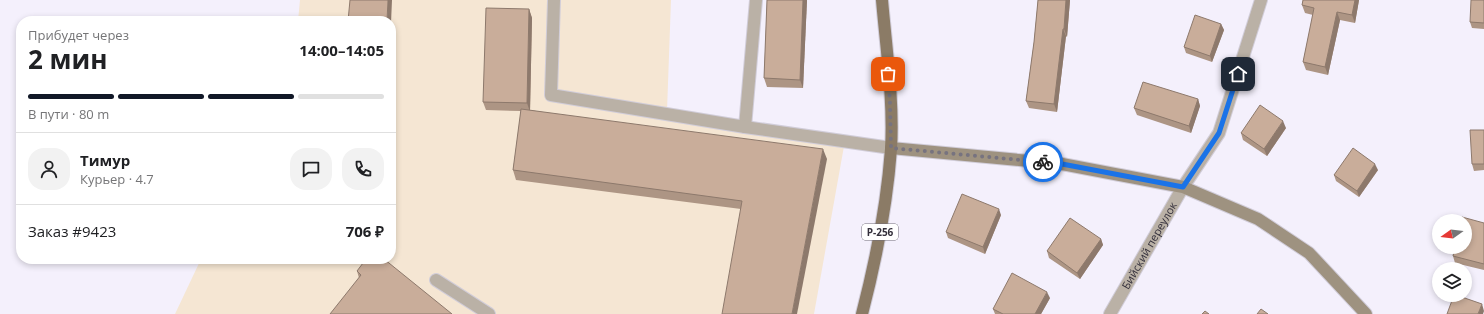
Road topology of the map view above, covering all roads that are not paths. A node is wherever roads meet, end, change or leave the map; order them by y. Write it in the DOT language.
graph roads {
  1 [pos="554,0"];
  2 [pos="756,0"];
  3 [pos="882,0"];
  4 [pos="1262,0"];
  5 [pos="745,127"];
  6 [pos="891,148"];
  7 [pos="1183,187"];
  8 [pos="436,280"];
  9 [pos="489,314"];
  10 [pos="862,314"];
  11 [pos="1110,314"];
  12 [pos="1366,314"];
  1 -- 5 [label="street"];
  2 -- 5 [label="street"];
  3 -- 6 [label="main road, Р-256"];
  4 -- 7 [label="street, Бийский переулок"];
  5 -- 6 [label="street"];
  6 -- 7 [label="street"];
  6 -- 10 [label="main road, Р-256"];
  7 -- 11 [label="street, Бийский переулок"];
  7 -- 12 [label="street"];
  8 -- 9 [label="street"];
}
